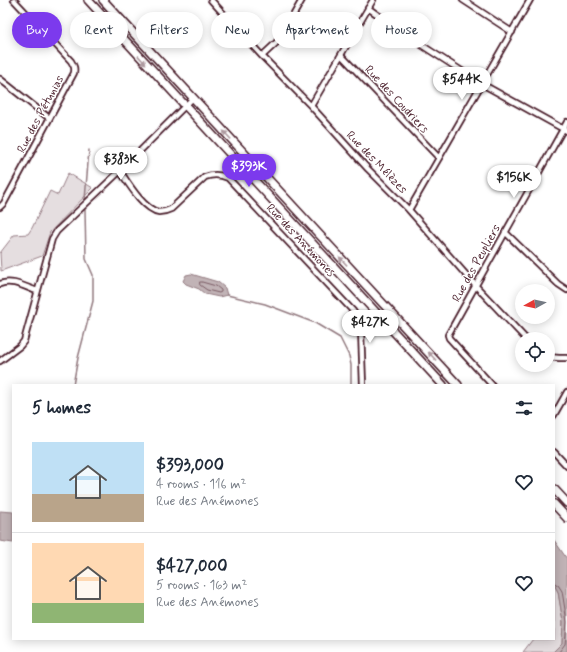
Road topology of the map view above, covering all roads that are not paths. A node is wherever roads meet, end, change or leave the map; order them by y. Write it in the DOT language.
graph roads {
  1 [pos="14,0"];
  2 [pos="88,0"];
  3 [pos="102,0"];
  4 [pos="211,0"];
  5 [pos="302,0"];
  6 [pos="373,0"];
  7 [pos="463,0"];
  8 [pos="530,0"];
  9 [pos="368,8"];
  10 [pos="512,32"];
  11 [pos="341,55"];
  12 [pos="262,56"];
  13 [pos="0,78"];
  14 [pos="482,84"];
  15 [pos="193,98"];
  16 [pos="185,106"];
  17 [pos="311,106"];
  18 [pos="49,118"];
  19 [pos="567,122"];
  20 [pos="565,130"];
  21 [pos="439,158"];
  22 [pos="120,171"];
  23 [pos="0,207"];
  24 [pos="409,210"];
  25 [pos="505,232"];
  26 [pos="0,284"];
  27 [pos="475,285"];
  28 [pos="567,290"];
  29 [pos="37,291"];
  30 [pos="519,332"];
  31 [pos="555,357"];
  32 [pos="567,358"];
  33 [pos="0,361"];
  34 [pos="363,384"];
  35 [pos="442,384"];
  36 [pos="457,384"];
  37 [pos="491,384"];
  38 [pos="567,392"];
  39 [pos="555,413"];
  40 [pos="555,453"];
  41 [pos="567,466"];
  42 [pos="555,490"];
  43 [pos="567,503"];
  44 [pos="555,505"];
  45 [pos="567,518"];
  1 -- 18 [label="street, Rue des Pétunias"];
  2 -- 16 [label="main road, one-way"];
  3 -- 15 [label="main road"];
  4 -- 12 [label="street, Rue des Mélèzes"];
  5 -- 12 [label="street"];
  6 -- 9 [label="street"];
  7 -- 10 [label="street"];
  8 -- 10 [label="street"];
  9 -- 11 [label="street"];
  9 -- 14 [label="street"];
  10 -- 14 [label="street"];
  11 -- 17 [label="street"];
  11 -- 21 [label="street, Rue des Coudriers"];
  12 -- 17 [label="street, Rue des Mélèzes"];
  13 -- 18 [label="street"];
  14 -- 20 [label="street"];
  14 -- 21 [label="street"];
  15 -- 16 [label="street"];
  36 -- 15 [label="main road, one-way"];
  16 -- 22 [label="street"];
  16 -- 35 [label="main road"];
  17 -- 24 [label="street, Rue des Mélèzes"];
  18 -- 23 [label="street, Rue des Pétunias"];
  19 -- 20 [label="street, Rue des Peupliers"];
  20 -- 25 [label="street, Rue des Peupliers"];
  21 -- 24 [label="street"];
  22 -- 29 [label="street"];
  22 -- 34 [label="street, Rue des Anémones"];
  24 -- 27 [label="street, Rue des Mélèzes"];
  25 -- 27 [label="street, Rue des Peupliers"];
  25 -- 28 [label="street"];
  26 -- 29 [label="street"];
  27 -- 30 [label="street, Rue des Mélèzes"];
  27 -- 37 [label="street, Rue des Peupliers"];
  29 -- 33 [label="street"];
  31 -- 32 [label="street"];
  38 -- 39 [label="street"];
  40 -- 41 [label="street"];
  42 -- 43 [label="main road"];
  44 -- 45 [label="main road"];
}
